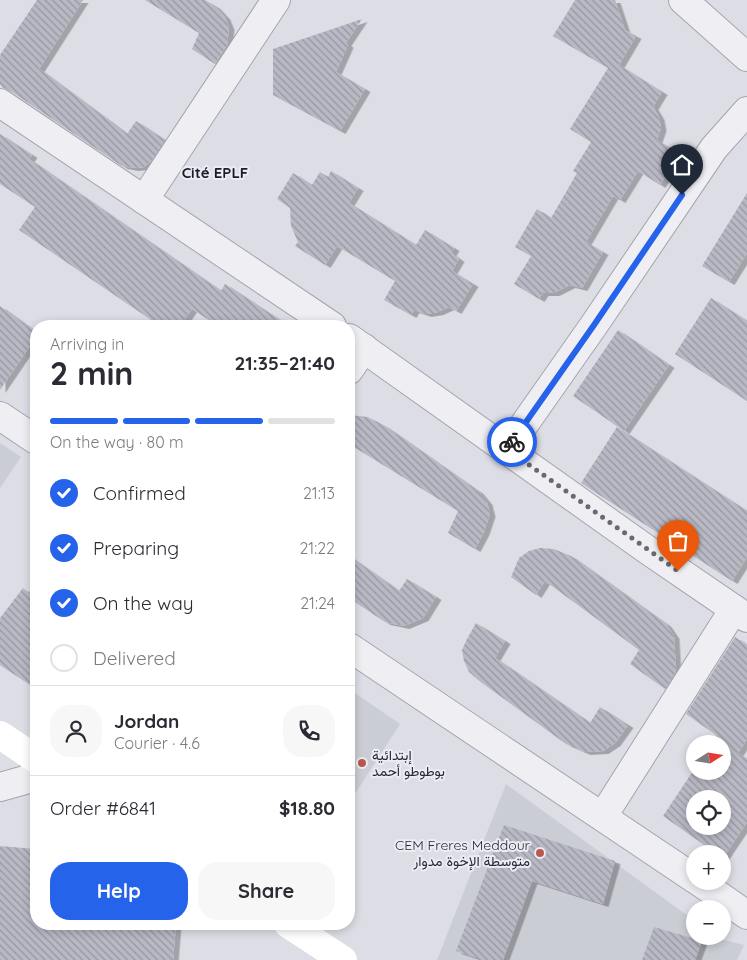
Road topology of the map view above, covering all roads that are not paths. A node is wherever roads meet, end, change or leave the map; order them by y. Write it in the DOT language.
graph roads {
  1 [pos="276,0"];
  2 [pos="683,0"];
  3 [pos="747,57"];
  4 [pos="0,103"];
  5 [pos="747,111"];
  6 [pos="144,200"];
  7 [pos="323,320"];
  8 [pos="355,353"];
  9 [pos="0,416"];
  10 [pos="30,436"];
  11 [pos="507,449"];
  12 [pos="741,614"];
  13 [pos="355,651"];
  14 [pos="0,735"];
  15 [pos="30,755"];
  16 [pos="30,777"];
  17 [pos="0,787"];
  18 [pos="603,816"];
  19 [pos="686,873"];
  20 [pos="711,890"];
  21 [pos="747,915"];
  22 [pos="297,930"];
  23 [pos="343,960"];
  1 -- 6 [label="street"];
  2 -- 3 [label="street"];
  4 -- 6 [label="street"];
  5 -- 11 [label="street"];
  6 -- 7 [label="street"];
  8 -- 11 [label="street"];
  9 -- 10 [label="street"];
  11 -- 12 [label="street"];
  12 -- 18 [label="street"];
  13 -- 18 [label="street"];
  14 -- 15 [label="street"];
  16 -- 17 [label="street"];
  18 -- 19 [label="street"];
  20 -- 21 [label="street"];
  22 -- 23 [label="street"];
}
